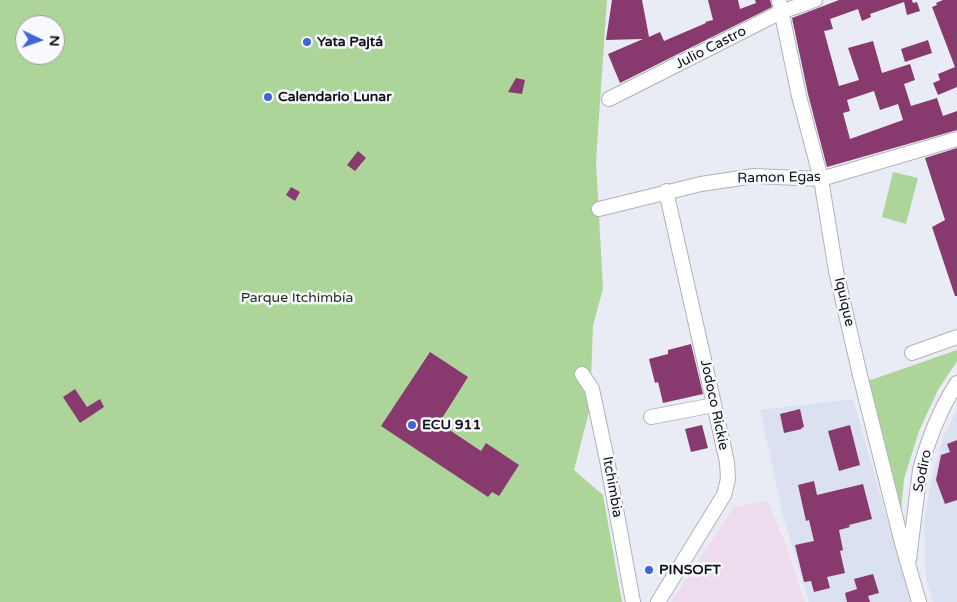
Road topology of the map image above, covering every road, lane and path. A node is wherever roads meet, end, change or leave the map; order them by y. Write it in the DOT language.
graph roads {
  1 [pos="814,0"];
  2 [pos="780,6"];
  3 [pos="609,99"];
  4 [pos="957,139"];
  5 [pos="821,179"];
  6 [pos="666,191"];
  7 [pos="599,209"];
  8 [pos="957,337"];
  9 [pos="912,352"];
  10 [pos="582,374"];
  11 [pos="957,383"];
  12 [pos="714,405"];
  13 [pos="651,418"];
  14 [pos="908,565"];
  15 [pos="633,602"];
  16 [pos="658,602"];
  17 [pos="919,602"];
  1 -- 2 [label="street, Julio Castro"];
  2 -- 3 [label="street, Julio Castro"];
  2 -- 5 [label="street, Iquique"];
  4 -- 5 [label="street, Ramon Egas"];
  5 -- 6 [label="street, Ramon Egas"];
  5 -- 14 [label="street, Iquique"];
  6 -- 7 [label="street, Ramon Egas"];
  6 -- 12 [label="street, Jodoco Rickie"];
  8 -- 9 [label="street"];
  10 -- 15 [label="street, Itchimbia"];
  11 -- 14 [label="street, Sodiro"];
  12 -- 13 [label="street"];
  12 -- 16 [label="street, Jodoco Rickie"];
  14 -- 17 [label="street, Iquique"];
}
